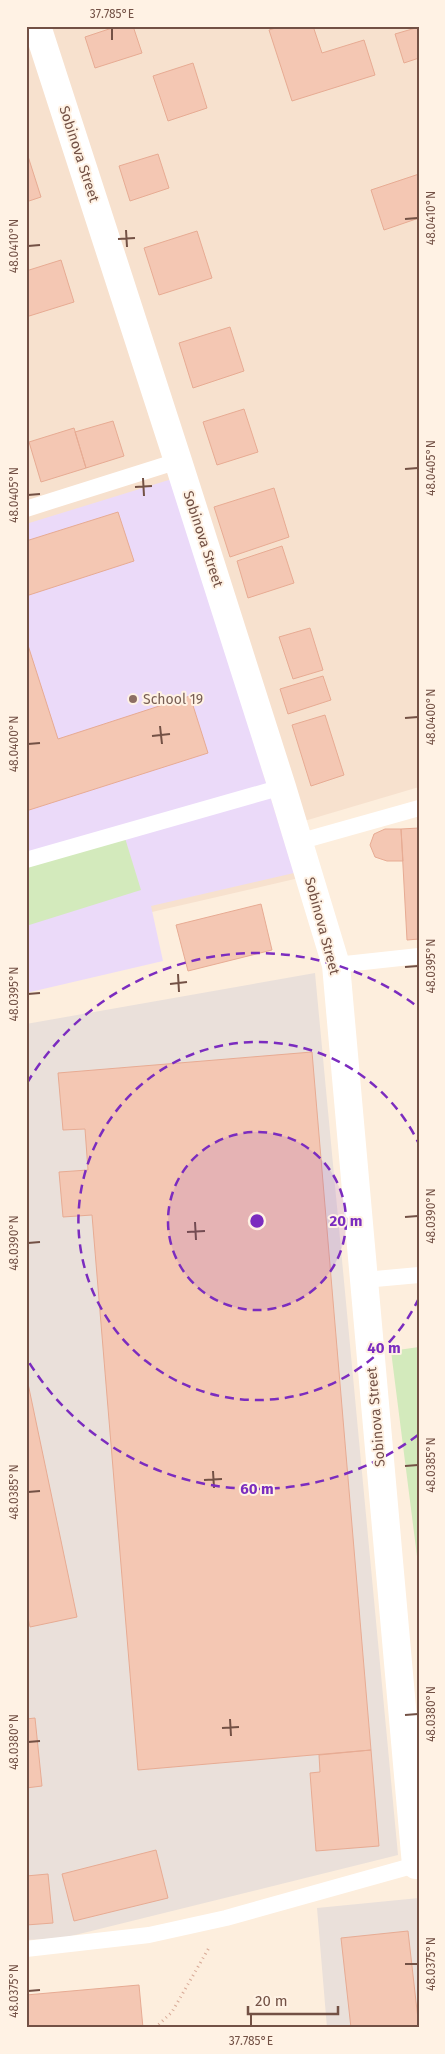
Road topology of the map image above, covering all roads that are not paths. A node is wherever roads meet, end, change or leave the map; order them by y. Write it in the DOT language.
graph roads {
  1 [pos="37,26"];
  2 [pos="178,460"];
  3 [pos="26,509"];
  4 [pos="282,787"];
  5 [pos="419,808"];
  6 [pos="298,842"];
  7 [pos="26,860"];
  8 [pos="419,956"];
  9 [pos="336,965"];
  10 [pos="419,1275"];
  11 [pos="364,1280"];
  12 [pos="417,1864"];
  13 [pos="26,1949"];
  1 -- 2 [label="street, Sobinova Street"];
  2 -- 3 [label="lane"];
  2 -- 4 [label="street, Sobinova Street"];
  4 -- 6 [label="street, Sobinova Street"];
  4 -- 7 [label="lane"];
  5 -- 6 [label="lane"];
  6 -- 9 [label="street, Sobinova Street"];
  8 -- 9 [label="lane"];
  9 -- 11 [label="street, Sobinova Street"];
  10 -- 11 [label="lane"];
  11 -- 12 [label="street, Sobinova Street"];
  12 -- 13 [label="lane"];
}
